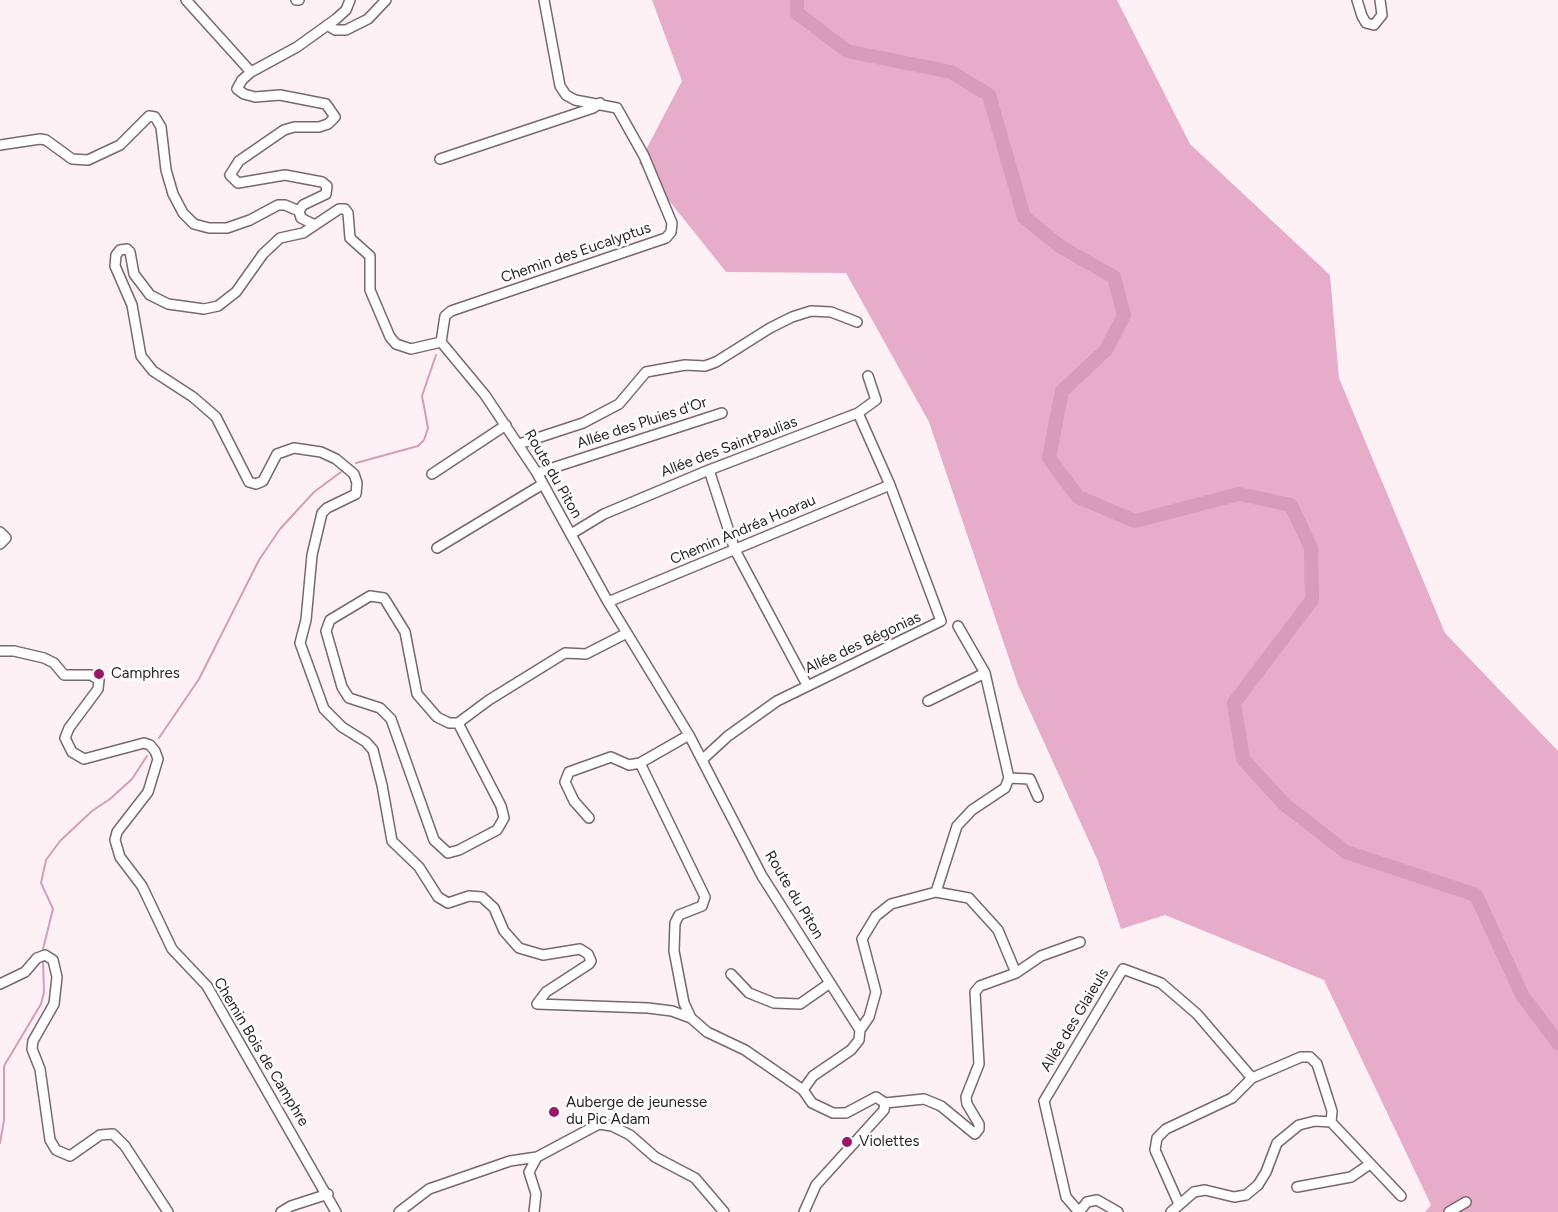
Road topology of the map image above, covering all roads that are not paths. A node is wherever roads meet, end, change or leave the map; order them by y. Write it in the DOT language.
graph roads {
  1 [pos="186,0"];
  2 [pos="350,0"];
  3 [pos="386,0"];
  4 [pos="544,0"];
  5 [pos="1357,0"];
  6 [pos="1380,0"];
  7 [pos="327,25"];
  8 [pos="251,72"];
  9 [pos="600,103"];
  10 [pos="0,145"];
  11 [pos="440,159"];
  12 [pos="299,212"];
  13 [pos="315,225"];
  14 [pos="857,322"];
  15 [pos="441,342"];
  16 [pos="868,376"];
  17 [pos="722,413"];
  18 [pos="858,413"];
  19 [pos="506,425"];
  20 [pos="519,444"];
  21 [pos="709,470"];
  22 [pos="537,473"];
  23 [pos="432,474"];
  24 [pos="543,484"];
  25 [pos="890,485"];
  26 [pos="0,532"];
  27 [pos="571,534"];
  28 [pos="0,544"];
  29 [pos="437,548"];
  30 [pos="735,550"];
  31 [pos="608,602"];
  32 [pos="958,626"];
  33 [pos="627,633"];
  34 [pos="0,651"];
  35 [pos="985,673"];
  36 [pos="807,685"];
  37 [pos="928,701"];
  38 [pos="458,723"];
  39 [pos="689,735"];
  40 [pos="703,759"];
  41 [pos="640,763"];
  42 [pos="1009,778"];
  43 [pos="1038,797"];
  44 [pos="589,818"];
  45 [pos="936,892"];
  46 [pos="1080,942"];
  47 [pos="1016,973"];
  48 [pos="731,974"];
  49 [pos="830,983"];
  50 [pos="0,984"];
  51 [pos="691,1018"];
  52 [pos="861,1030"];
  53 [pos="1252,1078"];
  54 [pos="803,1090"];
  55 [pos="885,1103"];
  56 [pos="1331,1122"];
  57 [pos="537,1157"];
  58 [pos="1370,1164"];
  59 [pos="1297,1186"];
  60 [pos="328,1194"];
  61 [pos="1401,1196"];
  62 [pos="1466,1202"];
  63 [pos="1179,1204"];
  64 [pos="168,1212"];
  65 [pos="281,1212"];
  66 [pos="336,1212"];
  67 [pos="399,1212"];
  68 [pos="534,1212"];
  69 [pos="724,1212"];
  70 [pos="804,1212"];
  71 [pos="1079,1212"];
  72 [pos="1118,1212"];
  73 [pos="1171,1212"];
  74 [pos="1449,1212"];
  1 -- 8 [label="street"];
  2 -- 7 [label="street"];
  3 -- 7 [label="street"];
  4 -- 9 [label="street, Chemin des Eucalyptus"];
  5 -- 6 [label="street"];
  7 -- 8 [label="street"];
  8 -- 12 [label="street"];
  9 -- 11 [label="street"];
  9 -- 15 [label="street, Chemin des Eucalyptus"];
  10 -- 12 [label="street"];
  12 -- 13 [label="street"];
  13 -- 15 [label="street"];
  13 -- 51 [label="street"];
  14 -- 20 [label="street"];
  15 -- 19 [label="street, Route du Piton"];
  16 -- 18 [label="street"];
  17 -- 22 [label="street, Allée des Pluies d'Or"];
  18 -- 21 [label="street, Allée des SaintPaulias"];
  18 -- 25 [label="street, Allée des Bégonias"];
  19 -- 20 [label="street, Route du Piton"];
  19 -- 23 [label="street"];
  20 -- 22 [label="street, Route du Piton"];
  21 -- 27 [label="street, Allée des SaintPaulias"];
  21 -- 30 [label="street"];
  22 -- 24 [label="street, Route du Piton"];
  24 -- 27 [label="street, Route du Piton"];
  24 -- 29 [label="street"];
  25 -- 30 [label="street, Chemin Andréa Hoarau"];
  25 -- 36 [label="street, Allée des Bégonias"];
  26 -- 28 [label="street"];
  27 -- 31 [label="street, Route du Piton"];
  30 -- 31 [label="street, Chemin Andréa Hoarau"];
  30 -- 36 [label="street"];
  31 -- 33 [label="street, Route du Piton"];
  32 -- 35 [label="street"];
  33 -- 38 [label="street"];
  33 -- 39 [label="street, Route du Piton"];
  34 -- 60 [label="street, Chemin Bois de Camphre"];
  35 -- 37 [label="street"];
  35 -- 42 [label="street"];
  36 -- 40 [label="street, Allée des Bégonias"];
  38 -- 38 [label="street"];
  39 -- 40 [label="street, Route du Piton"];
  39 -- 41 [label="street"];
  40 -- 49 [label="street, Route du Piton"];
  41 -- 44 [label="street"];
  41 -- 51 [label="street"];
  42 -- 43 [label="street"];
  42 -- 45 [label="street"];
  45 -- 47 [label="street"];
  45 -- 52 [label="street"];
  46 -- 47 [label="street"];
  47 -- 55 [label="street"];
  48 -- 49 [label="street"];
  49 -- 52 [label="street, Route du Piton"];
  50 -- 64 [label="street"];
  51 -- 54 [label="street"];
  52 -- 54 [label="street"];
  53 -- 56 [label="street"];
  53 -- 63 [label="street"];
  53 -- 71 [label="street, Allée des Glaieuls"];
  54 -- 55 [label="street"];
  55 -- 70 [label="street"];
  56 -- 58 [label="street"];
  56 -- 63 [label="street"];
  57 -- 67 [label="street"];
  57 -- 68 [label="street"];
  57 -- 69 [label="street"];
  58 -- 59 [label="street"];
  58 -- 61 [label="street"];
  60 -- 65 [label="street"];
  60 -- 66 [label="street, Chemin Bois de Camphre"];
  62 -- 74 [label="street"];
  63 -- 73 [label="street"];
  71 -- 72 [label="street"];
}
